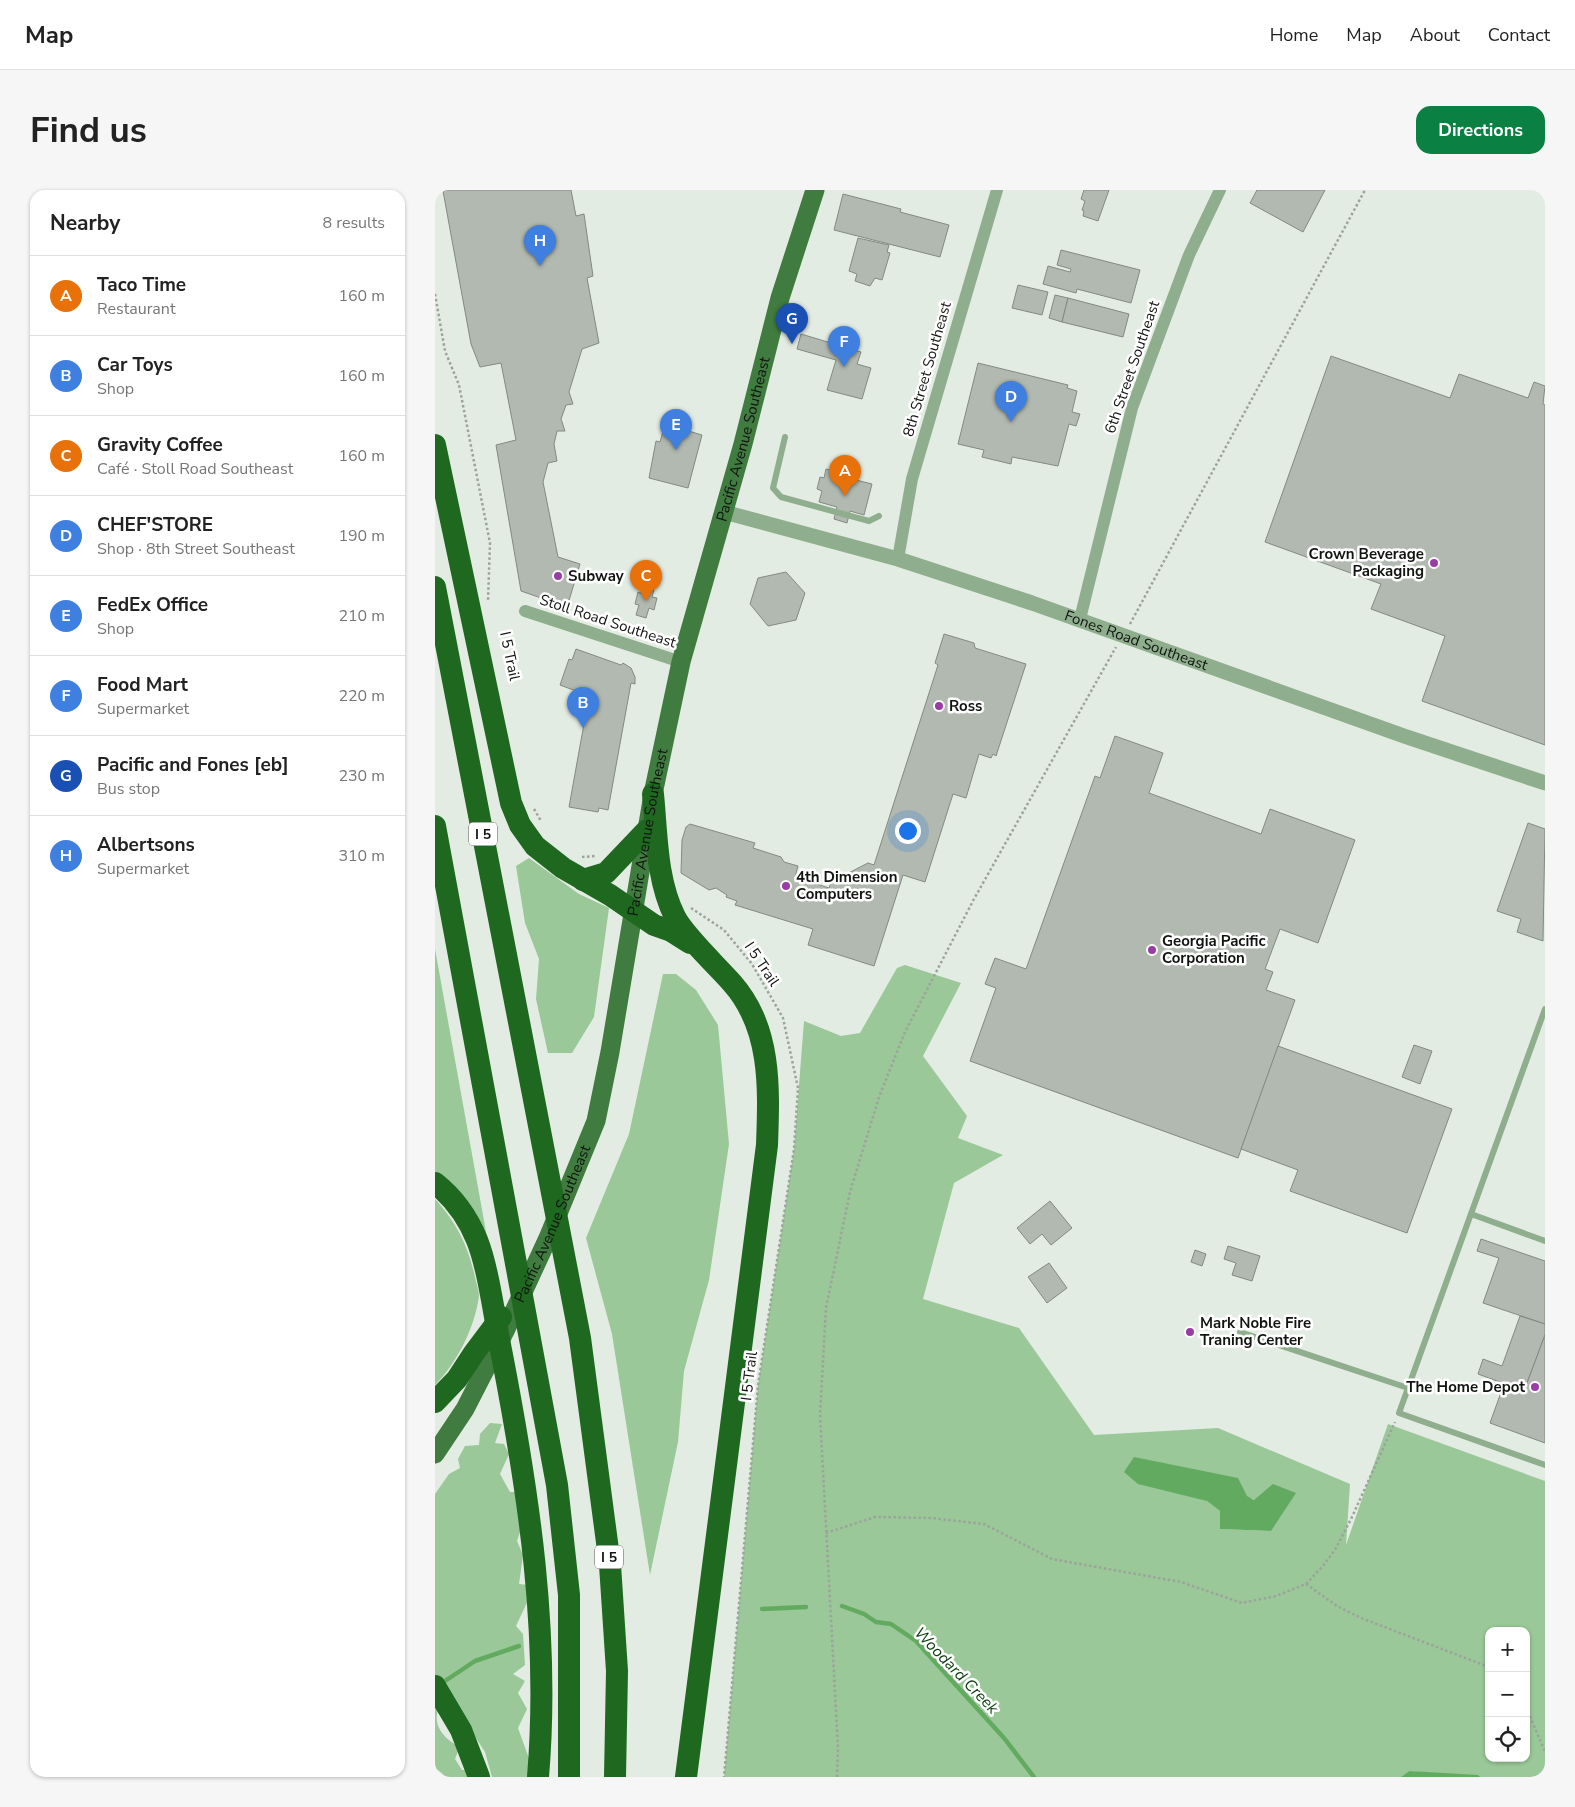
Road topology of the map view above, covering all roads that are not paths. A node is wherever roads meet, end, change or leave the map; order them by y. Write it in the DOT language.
graph roads {
  1 [pos="815,190"];
  2 [pos="997,190"];
  3 [pos="1220,190"];
  4 [pos="785,437"];
  5 [pos="435,445"];
  6 [pos="724,512"];
  7 [pos="879,516"];
  8 [pos="898,559"];
  9 [pos="435,587"];
  10 [pos="525,612"];
  11 [pos="1080,620"];
  12 [pos="681,662"];
  13 [pos="1545,783"];
  14 [pos="653,794"];
  15 [pos="435,826"];
  16 [pos="647,830"];
  17 [pos="583,880"];
  18 [pos="634,911"];
  19 [pos="705,953"];
  20 [pos="1544,1014"];
  21 [pos="435,1183"];
  22 [pos="1471,1214"];
  23 [pos="1545,1241"];
  24 [pos="529,1280"];
  25 [pos="1240,1332"];
  26 [pos="1408,1388"];
  27 [pos="435,1402"];
  28 [pos="435,1454"];
  29 [pos="1545,1464"];
  30 [pos="435,1686"];
  31 [pos="479,1777"];
  32 [pos="538,1777"];
  33 [pos="569,1777"];
  34 [pos="615,1777"];
  35 [pos="686,1777"];
  1 -- 6 [label="main road, Pacific Avenue Southeast"];
  2 -- 8 [label="street, 8th Street Southeast"];
  3 -- 11 [label="street, 6th Street Southeast"];
  4 -- 7 [label="lane"];
  5 -- 17 [label="highway"];
  6 -- 8 [label="street, Fones Road Southeast"];
  6 -- 12 [label="main road, Pacific Avenue Southeast"];
  8 -- 11 [label="street, Fones Road Southeast"];
  9 -- 34 [label="highway, I 5"];
  10 -- 12 [label="street, Stoll Road Southeast"];
  11 -- 13 [label="street, Fones Road Southeast"];
  12 -- 14 [label="main road, Pacific Avenue Southeast"];
  14 -- 16 [label="main road, Pacific Avenue Southeast"];
  14 -- 19 [label="highway"];
  15 -- 33 [label="highway"];
  16 -- 17 [label="highway"];
  16 -- 18 [label="main road, Pacific Avenue Southeast"];
  17 -- 18 [label="highway"];
  18 -- 19 [label="highway"];
  18 -- 24 [label="main road, Pacific Avenue Southeast"];
  19 -- 35 [label="highway"];
  20 -- 22 [label="lane"];
  21 -- 32 [label="highway"];
  22 -- 23 [label="lane"];
  22 -- 26 [label="lane"];
  24 -- 27 [label="highway"];
  24 -- 28 [label="main road, Pacific Avenue Southeast"];
  25 -- 26 [label="lane"];
  26 -- 29 [label="lane"];
  30 -- 31 [label="highway"];
}
